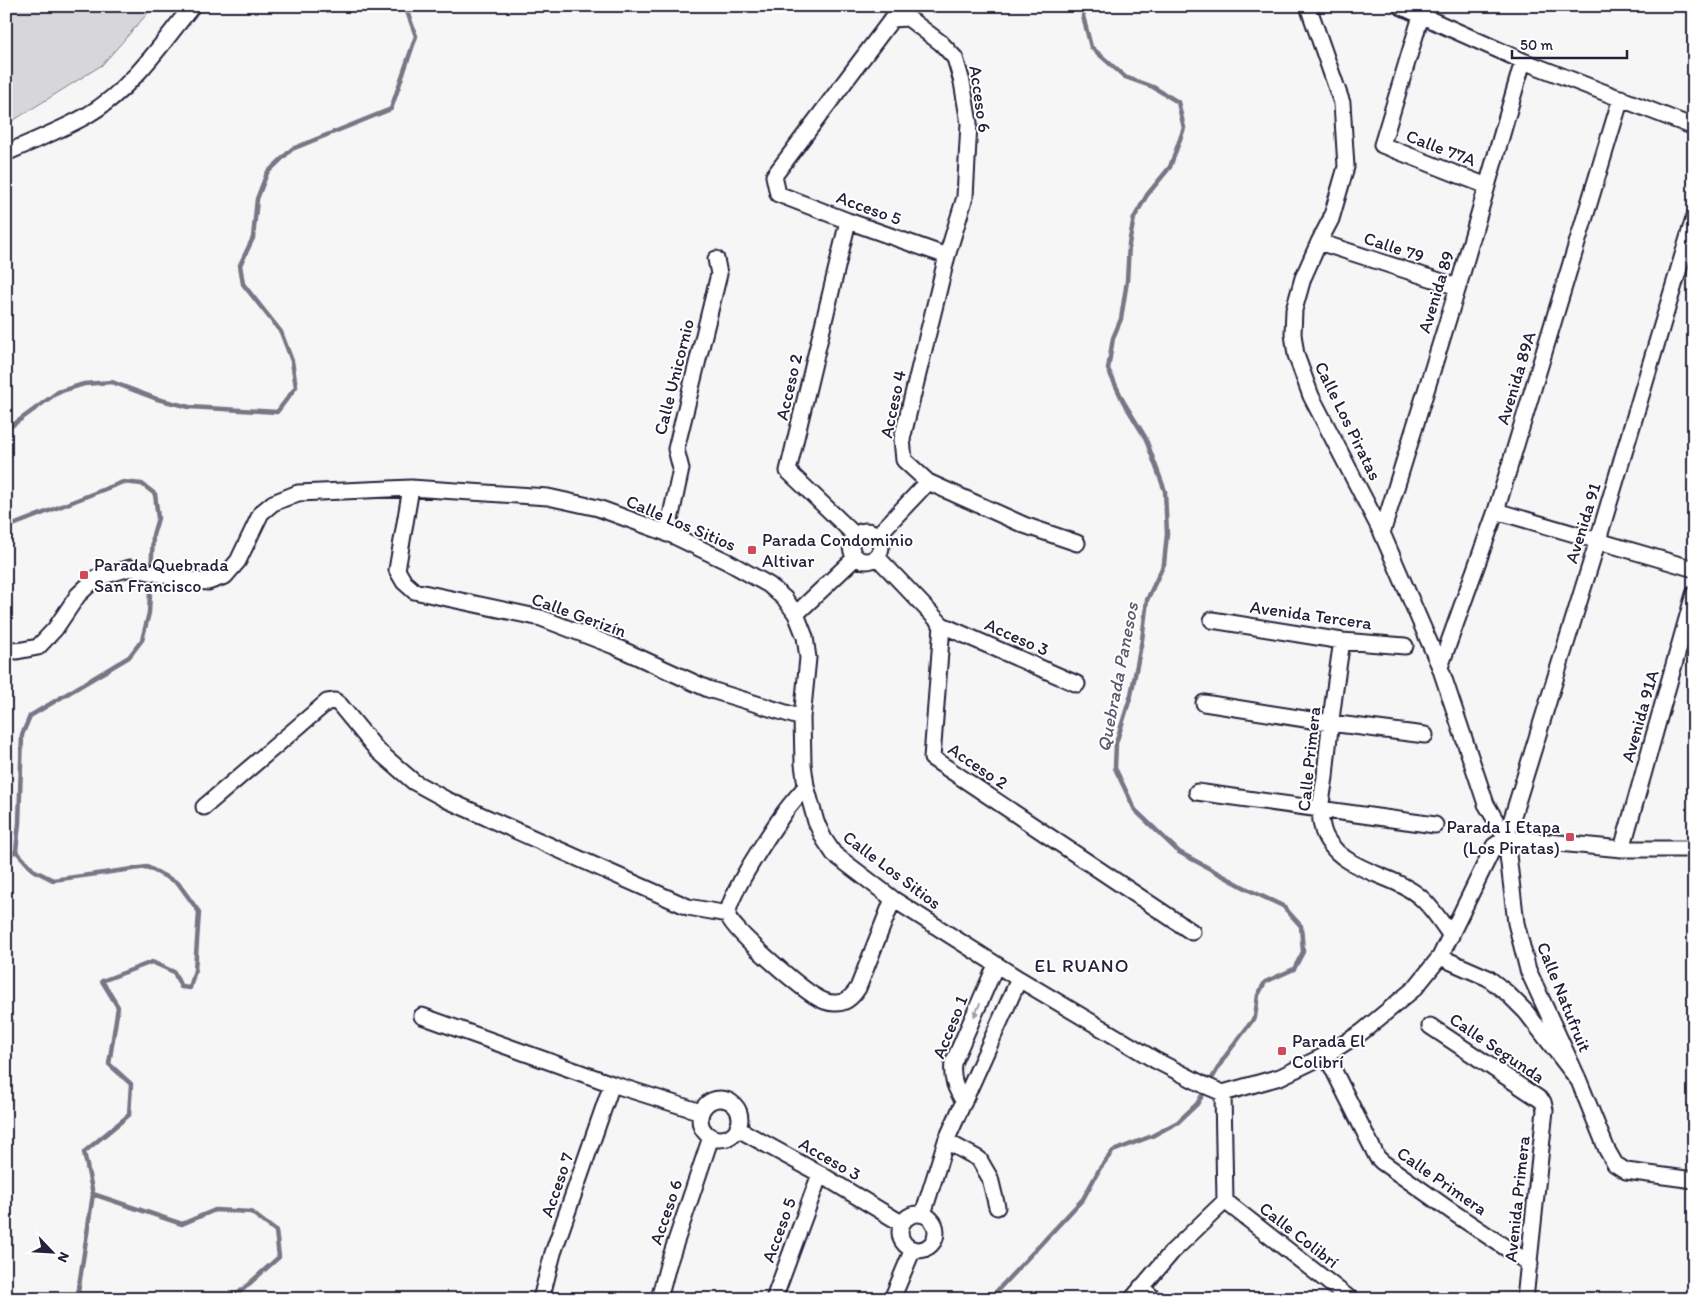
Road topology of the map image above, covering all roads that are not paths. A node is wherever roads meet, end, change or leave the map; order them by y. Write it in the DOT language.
graph roads {
  1 [pos="192,6"];
  2 [pos="1308,6"];
  3 [pos="1400,6"];
  4 [pos="1421,16"];
  5 [pos="1523,61"];
  6 [pos="1621,98"];
  7 [pos="1694,127"];
  8 [pos="6,153"];
  9 [pos="1487,186"];
  10 [pos="778,194"];
  11 [pos="1694,218"];
  12 [pos="848,221"];
  13 [pos="1319,242"];
  14 [pos="948,256"];
  15 [pos="716,259"];
  16 [pos="1458,287"];
  17 [pos="928,482"];
  18 [pos="411,488"];
  19 [pos="1496,511"];
  20 [pos="1382,533"];
  21 [pos="667,534"];
  22 [pos="856,536"];
  23 [pos="876,536"];
  24 [pos="1598,540"];
  25 [pos="1076,543"];
  26 [pos="856,557"];
  27 [pos="877,557"];
  28 [pos="1694,569"];
  29 [pos="1694,594"];
  30 [pos="796,614"];
  31 [pos="1212,620"];
  32 [pos="942,625"];
  33 [pos="1342,641"];
  34 [pos="1405,646"];
  35 [pos="6,648"];
  36 [pos="1440,666"];
  37 [pos="1077,684"];
  38 [pos="1204,703"];
  39 [pos="802,718"];
  40 [pos="1330,723"];
  41 [pos="1425,735"];
  42 [pos="806,786"];
  43 [pos="1197,792"];
  44 [pos="204,808"];
  45 [pos="1322,810"];
  46 [pos="1435,825"];
  47 [pos="1506,838"];
  48 [pos="1622,849"];
  49 [pos="1694,849"];
  50 [pos="893,899"];
  51 [pos="728,914"];
  52 [pos="1192,932"];
  53 [pos="1452,936"];
  54 [pos="1440,957"];
  55 [pos="996,965"];
  56 [pos="1019,980"];
  57 [pos="422,1016"];
  58 [pos="1430,1026"];
  59 [pos="1326,1055"];
  60 [pos="1579,1081"];
  61 [pos="612,1084"];
  62 [pos="1222,1093"];
  63 [pos="964,1102"];
  64 [pos="1543,1102"];
  65 [pos="701,1112"];
  66 [pos="738,1129"];
  67 [pos="711,1137"];
  68 [pos="946,1141"];
  69 [pos="820,1174"];
  70 [pos="1694,1180"];
  71 [pos="1225,1201"];
  72 [pos="997,1207"];
  73 [pos="923,1214"];
  74 [pos="902,1223"];
  75 [pos="913,1250"];
  76 [pos="1530,1264"];
  77 [pos="1137,1293"];
  78 [pos="541,1299"];
  79 [pos="659,1299"];
  80 [pos="774,1299"];
  81 [pos="892,1299"];
  82 [pos="1154,1299"];
  83 [pos="1350,1299"];
  84 [pos="1526,1299"];
  1 -- 8 [label="street"];
  2 -- 13 [label="street, Calle Los Piratas"];
  3 -- 4 [label="street"];
  4 -- 5 [label="street"];
  4 -- 9 [label="street, Calle 77A"];
  5 -- 6 [label="street"];
  5 -- 9 [label="street, Avenida 89"];
  6 -- 7 [label="street"];
  6 -- 19 [label="street, Avenida 89A"];
  9 -- 16 [label="street, Avenida 89"];
  10 -- 12 [label="street, Acceso 5"];
  10 -- 14 [label="street, Acceso 6"];
  11 -- 24 [label="street, Avenida 91"];
  12 -- 14 [label="street, Acceso 5"];
  12 -- 22 [label="street, Acceso 2"];
  13 -- 16 [label="street, Calle 79"];
  13 -- 20 [label="street, Calle Los Piratas"];
  14 -- 17 [label="street, Acceso 4"];
  15 -- 21 [label="street, Calle Unicornio"];
  16 -- 20 [label="street, Avenida 89"];
  17 -- 23 [label="street"];
  17 -- 25 [label="street, Acceso 4"];
  18 -- 21 [label="street, Calle Los Sitios"];
  18 -- 35 [label="street, Calle Los Sitios"];
  18 -- 39 [label="street, Calle Gerizín"];
  19 -- 24 [label="street"];
  19 -- 36 [label="street, Avenida 89A"];
  20 -- 36 [label="street, Calle Los Piratas"];
  21 -- 30 [label="street, Calle Los Sitios"];
  22 -- 23 [label="street"];
  22 -- 26 [label="street"];
  23 -- 27 [label="street"];
  24 -- 28 [label="street"];
  24 -- 47 [label="street, Avenida 91"];
  26 -- 27 [label="street"];
  26 -- 30 [label="street"];
  27 -- 32 [label="street"];
  29 -- 48 [label="street, Avenida 91A"];
  30 -- 39 [label="street, Calle Los Sitios"];
  31 -- 33 [label="street, Avenida Tercera"];
  32 -- 37 [label="street, Acceso 3"];
  32 -- 52 [label="street, Acceso 2"];
  33 -- 34 [label="street, Avenida Tercera"];
  33 -- 40 [label="street, Calle Primera"];
  36 -- 47 [label="street, Calle Los Piratas"];
  38 -- 40 [label="street"];
  39 -- 42 [label="street, Calle Los Sitios"];
  40 -- 41 [label="street"];
  40 -- 45 [label="street, Calle Primera"];
  42 -- 50 [label="street, Calle Los Sitios"];
  42 -- 51 [label="street"];
  43 -- 45 [label="street"];
  44 -- 51 [label="street"];
  45 -- 46 [label="street"];
  45 -- 53 [label="street, Calle Primera"];
  47 -- 48 [label="street"];
  47 -- 53 [label="street"];
  47 -- 60 [label="street, Calle Natufruit"];
  48 -- 49 [label="street"];
  50 -- 51 [label="street"];
  50 -- 55 [label="street, Calle Los Sitios"];
  53 -- 54 [label="street"];
  54 -- 59 [label="street"];
  54 -- 60 [label="street"];
  55 -- 56 [label="street, Calle Los Sitios"];
  55 -- 63 [label="street, Acceso 1, one-way"];
  56 -- 62 [label="street, Calle Los Sitios"];
  56 -- 63 [label="street"];
  57 -- 61 [label="street"];
  58 -- 64 [label="street, Calle Segunda"];
  59 -- 62 [label="street"];
  59 -- 76 [label="street, Calle Primera"];
  60 -- 70 [label="street"];
  61 -- 65 [label="street"];
  61 -- 78 [label="street, Acceso 7"];
  62 -- 71 [label="street"];
  63 -- 68 [label="street"];
  64 -- 76 [label="street, Avenida Primera"];
  65 -- 66 [label="street"];
  65 -- 67 [label="street"];
  66 -- 67 [label="street"];
  66 -- 69 [label="street, Acceso 3"];
  67 -- 79 [label="street, Acceso 6"];
  68 -- 72 [label="street"];
  68 -- 73 [label="street"];
  69 -- 74 [label="street, Acceso 3"];
  69 -- 80 [label="street, Acceso 5"];
  71 -- 77 [label="street"];
  71 -- 83 [label="street, Calle Colibrí"];
  73 -- 74 [label="street"];
  73 -- 75 [label="street"];
  74 -- 75 [label="street"];
  75 -- 81 [label="street"];
  76 -- 84 [label="street, Avenida Primera"];
  77 -- 82 [label="street"];
}
